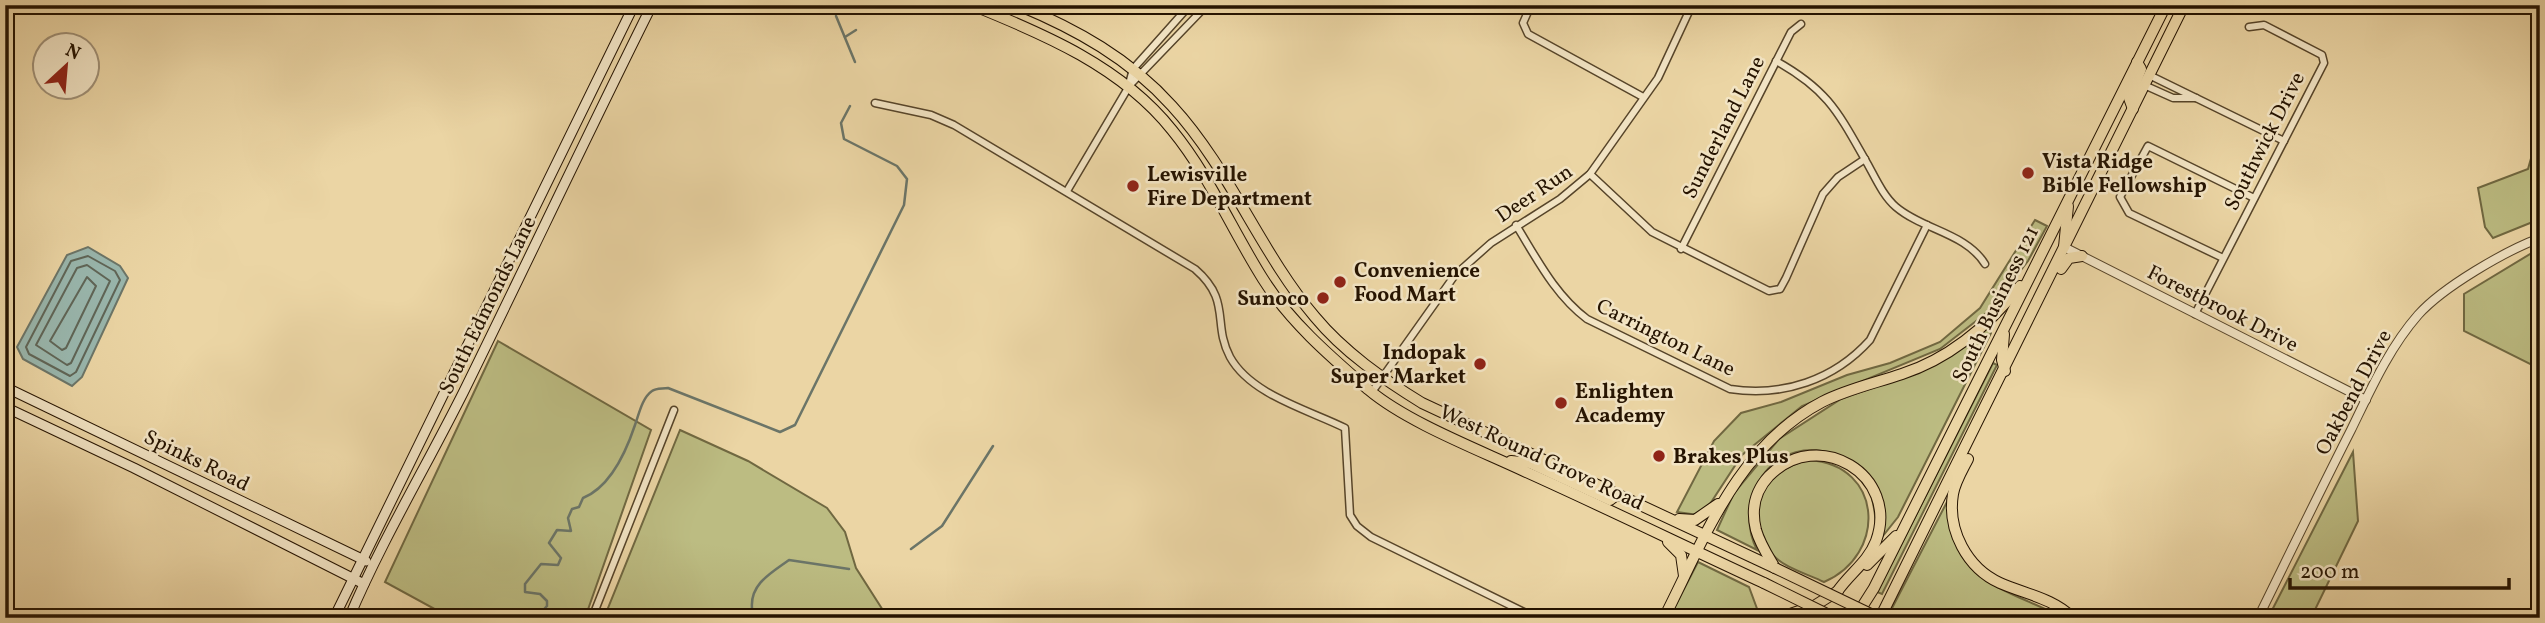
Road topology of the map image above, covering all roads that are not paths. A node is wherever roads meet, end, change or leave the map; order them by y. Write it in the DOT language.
graph roads {
  1 [pos="634,5"];
  2 [pos="652,5"];
  3 [pos="972,5"];
  4 [pos="1018,5"];
  5 [pos="1191,5"];
  6 [pos="1207,5"];
  7 [pos="1531,5"];
  8 [pos="1692,5"];
  9 [pos="2166,5"];
  10 [pos="2184,5"];
  11 [pos="1801,24"];
  12 [pos="2249,27"];
  13 [pos="1776,61"];
  14 [pos="2137,62"];
  15 [pos="1133,69"];
  16 [pos="1142,76"];
  17 [pos="2147,80"];
  18 [pos="1128,88"];
  19 [pos="1643,97"];
  20 [pos="2198,98"];
  21 [pos="875,103"];
  22 [pos="2133,109"];
  23 [pos="2284,141"];
  24 [pos="1865,159"];
  25 [pos="1590,174"];
  26 [pos="1067,191"];
  27 [pos="2069,198"];
  28 [pos="2254,198"];
  29 [pos="1927,225"];
  30 [pos="1516,226"];
  31 [pos="2540,238"];
  32 [pos="2064,247"];
  33 [pos="1681,248"];
  34 [pos="2082,257"];
  35 [pos="2224,258"];
  36 [pos="2039,260"];
  37 [pos="1985,264"];
  38 [pos="2049,280"];
  39 [pos="485,309"];
  40 [pos="2195,314"];
  41 [pos="499,321"];
  42 [pos="2004,330"];
  43 [pos="2004,371"];
  44 [pos="1382,379"];
  45 [pos="5,387"];
  46 [pos="1372,392"];
  47 [pos="2366,400"];
  48 [pos="5,407"];
  49 [pos="674,410"];
  50 [pos="1500,460"];
  51 [pos="1618,494"];
  52 [pos="1726,496"];
  53 [pos="1658,513"];
  54 [pos="1906,525"];
  55 [pos="1650,530"];
  56 [pos="1706,535"];
  57 [pos="1698,552"];
  58 [pos="361,558"];
  59 [pos="373,564"];
  60 [pos="1775,568"];
  61 [pos="352,577"];
  62 [pos="1684,579"];
  63 [pos="364,584"];
  64 [pos="1837,592"];
  65 [pos="334,618"];
  66 [pos="349,618"];
  67 [pos="592,618"];
  68 [pos="1536,618"];
  69 [pos="1664,618"];
  70 [pos="1778,618"];
  71 [pos="1835,618"];
  72 [pos="1855,618"];
  73 [pos="1879,618"];
  74 [pos="2073,618"];
  75 [pos="2258,618"];
  1 -- 39 [label="main road, South Edmonds Lane"];
  2 -- 41 [label="main road, South Edmonds Lane"];
  3 -- 18 [label="main road, West Round Grove Road"];
  4 -- 15 [label="main road, West Round Grove Road"];
  5 -- 15 [label="street"];
  6 -- 16 [label="street"];
  7 -- 19 [label="street"];
  8 -- 19 [label="street, Deer Run"];
  9 -- 14 [label="main road, South Business 121"];
  10 -- 17 [label="main road, South Business 121"];
  11 -- 13 [label="street, Sunderland Lane"];
  12 -- 23 [label="street, Southwick Drive"];
  13 -- 24 [label="street"];
  13 -- 33 [label="street, Sunderland Lane"];
  14 -- 22 [label="main road"];
  14 -- 27 [label="main road, South Business 121"];
  15 -- 16 [label="main road, West Round Grove Road"];
  15 -- 18 [label="street"];
  16 -- 18 [label="street"];
  16 -- 44 [label="main road, West Round Grove Road"];
  17 -- 20 [label="street"];
  17 -- 20 [label="street"];
  17 -- 22 [label="main road, South Business 121"];
  18 -- 26 [label="street"];
  18 -- 46 [label="main road, West Round Grove Road"];
  19 -- 25 [label="street, Deer Run"];
  20 -- 23 [label="street"];
  21 -- 26 [label="street"];
  22 -- 32 [label="main road, South Business 121"];
  23 -- 28 [label="street, Southwick Drive"];
  24 -- 29 [label="street"];
  24 -- 33 [label="street"];
  25 -- 30 [label="street, Deer Run"];
  25 -- 33 [label="street"];
  26 -- 68 [label="street"];
  27 -- 32 [label="main road"];
  27 -- 36 [label="main road, South Business 121"];
  28 -- 35 [label="street, Southwick Drive"];
  28 -- 35 [label="street"];
  29 -- 30 [label="street, Carrington Lane"];
  29 -- 37 [label="street"];
  30 -- 44 [label="street, Deer Run"];
  31 -- 47 [label="street, Oakbend Drive"];
  32 -- 34 [label="street, Forestbrook Drive"];
  32 -- 38 [label="main road, South Business 121"];
  34 -- 38 [label="main road"];
  34 -- 40 [label="street, Forestbrook Drive"];
  35 -- 40 [label="street, Southwick Drive"];
  36 -- 42 [label="main road, South Business 121"];
  36 -- 52 [label="main road"];
  38 -- 43 [label="main road, South Business 121"];
  39 -- 41 [label="main road"];
  39 -- 58 [label="main road, South Edmonds Lane"];
  40 -- 47 [label="street, Forestbrook Drive"];
  41 -- 59 [label="main road, South Edmonds Lane"];
  42 -- 43 [label="main road"];
  42 -- 54 [label="main road, South Business 121"];
  43 -- 73 [label="main road, South Business 121"];
  43 -- 74 [label="main road"];
  44 -- 46 [label="street, Deer Run"];
  44 -- 51 [label="main road, West Round Grove Road"];
  45 -- 58 [label="main road, Spinks Road"];
  46 -- 50 [label="main road, West Round Grove Road"];
  47 -- 75 [label="street, Oakbend Drive"];
  48 -- 61 [label="main road, Spinks Road"];
  49 -- 67 [label="street"];
  50 -- 51 [label="main road"];
  50 -- 55 [label="main road, West Round Grove Road"];
  51 -- 53 [label="main road, West Round Grove Road"];
  52 -- 53 [label="main road"];
  52 -- 56 [label="main road"];
  53 -- 56 [label="main road, West Round Grove Road"];
  54 -- 64 [label="main road"];
  54 -- 72 [label="main road, South Business 121"];
  55 -- 57 [label="main road, West Round Grove Road"];
  55 -- 62 [label="main road"];
  56 -- 57 [label="main road"];
  56 -- 60 [label="main road, West Round Grove Road"];
  57 -- 62 [label="main road"];
  57 -- 71 [label="main road, West Round Grove Road, bridge"];
  58 -- 59 [label="main road, Spinks Road"];
  58 -- 61 [label="main road, South Edmonds Lane"];
  59 -- 63 [label="main road, South Edmonds Lane"];
  60 -- 64 [label="main road"];
  60 -- 73 [label="main road, West Round Grove Road, bridge"];
  61 -- 63 [label="main road, Spinks Road"];
  61 -- 65 [label="main road, South Edmonds Lane"];
  62 -- 69 [label="main road"];
  63 -- 66 [label="main road, South Edmonds Lane"];
  64 -- 70 [label="main road"];
}
